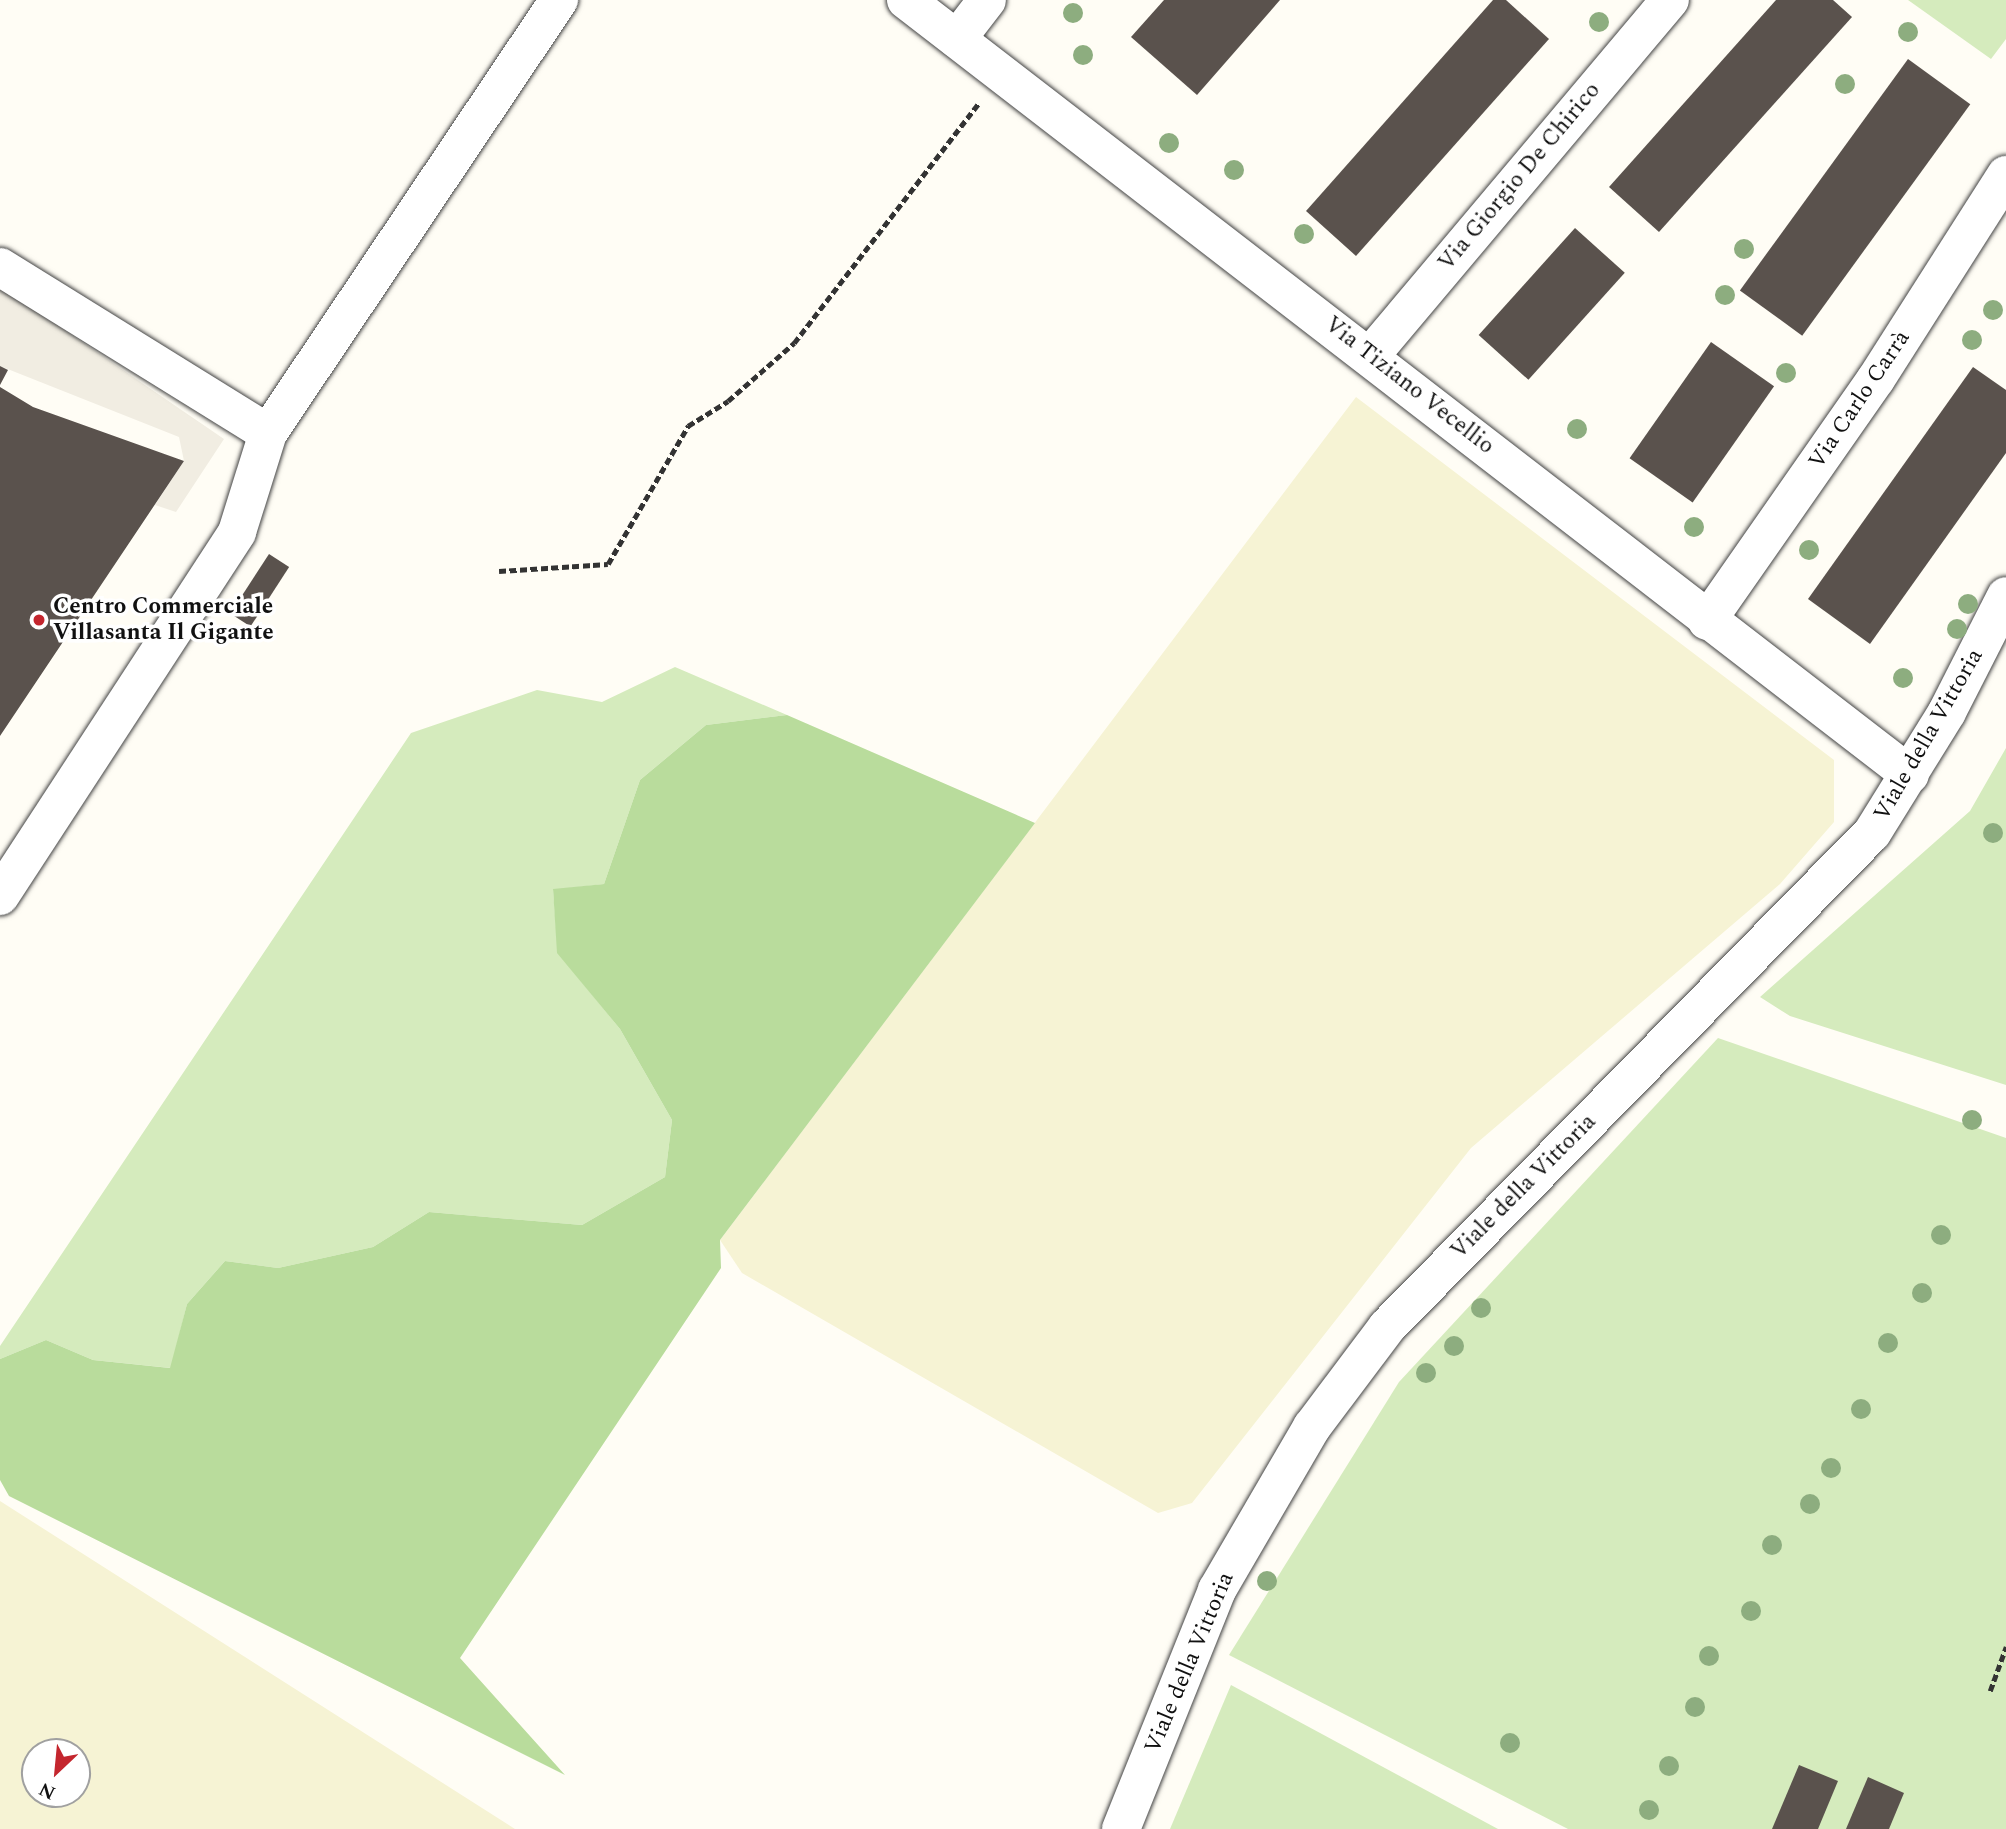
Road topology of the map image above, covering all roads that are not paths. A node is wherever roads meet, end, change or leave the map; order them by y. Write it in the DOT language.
graph roads {
  1 [pos="559,0"];
  2 [pos="906,0"];
  3 [pos="987,0"];
  4 [pos="1670,0"];
  5 [pos="957,39"];
  6 [pos="2006,175"];
  7 [pos="0,267"];
  8 [pos="1371,355"];
  9 [pos="268,433"];
  10 [pos="2006,596"];
  11 [pos="1707,621"];
  12 [pos="1910,775"];
  13 [pos="0,896"];
  14 [pos="1121,1829"];
  1 -- 9 [label="street"];
  2 -- 5 [label="street, Via Tiziano Vecellio"];
  3 -- 5 [label="street"];
  4 -- 8 [label="street, Via Giorgio De Chirico"];
  5 -- 8 [label="street, Via Tiziano Vecellio"];
  6 -- 11 [label="street, Via Carlo Carrà"];
  7 -- 9 [label="street"];
  8 -- 11 [label="street, Via Tiziano Vecellio"];
  9 -- 13 [label="street"];
  10 -- 12 [label="street, Viale della Vittoria"];
  11 -- 12 [label="street, Via Tiziano Vecellio"];
  12 -- 14 [label="street, Viale della Vittoria"];
}
